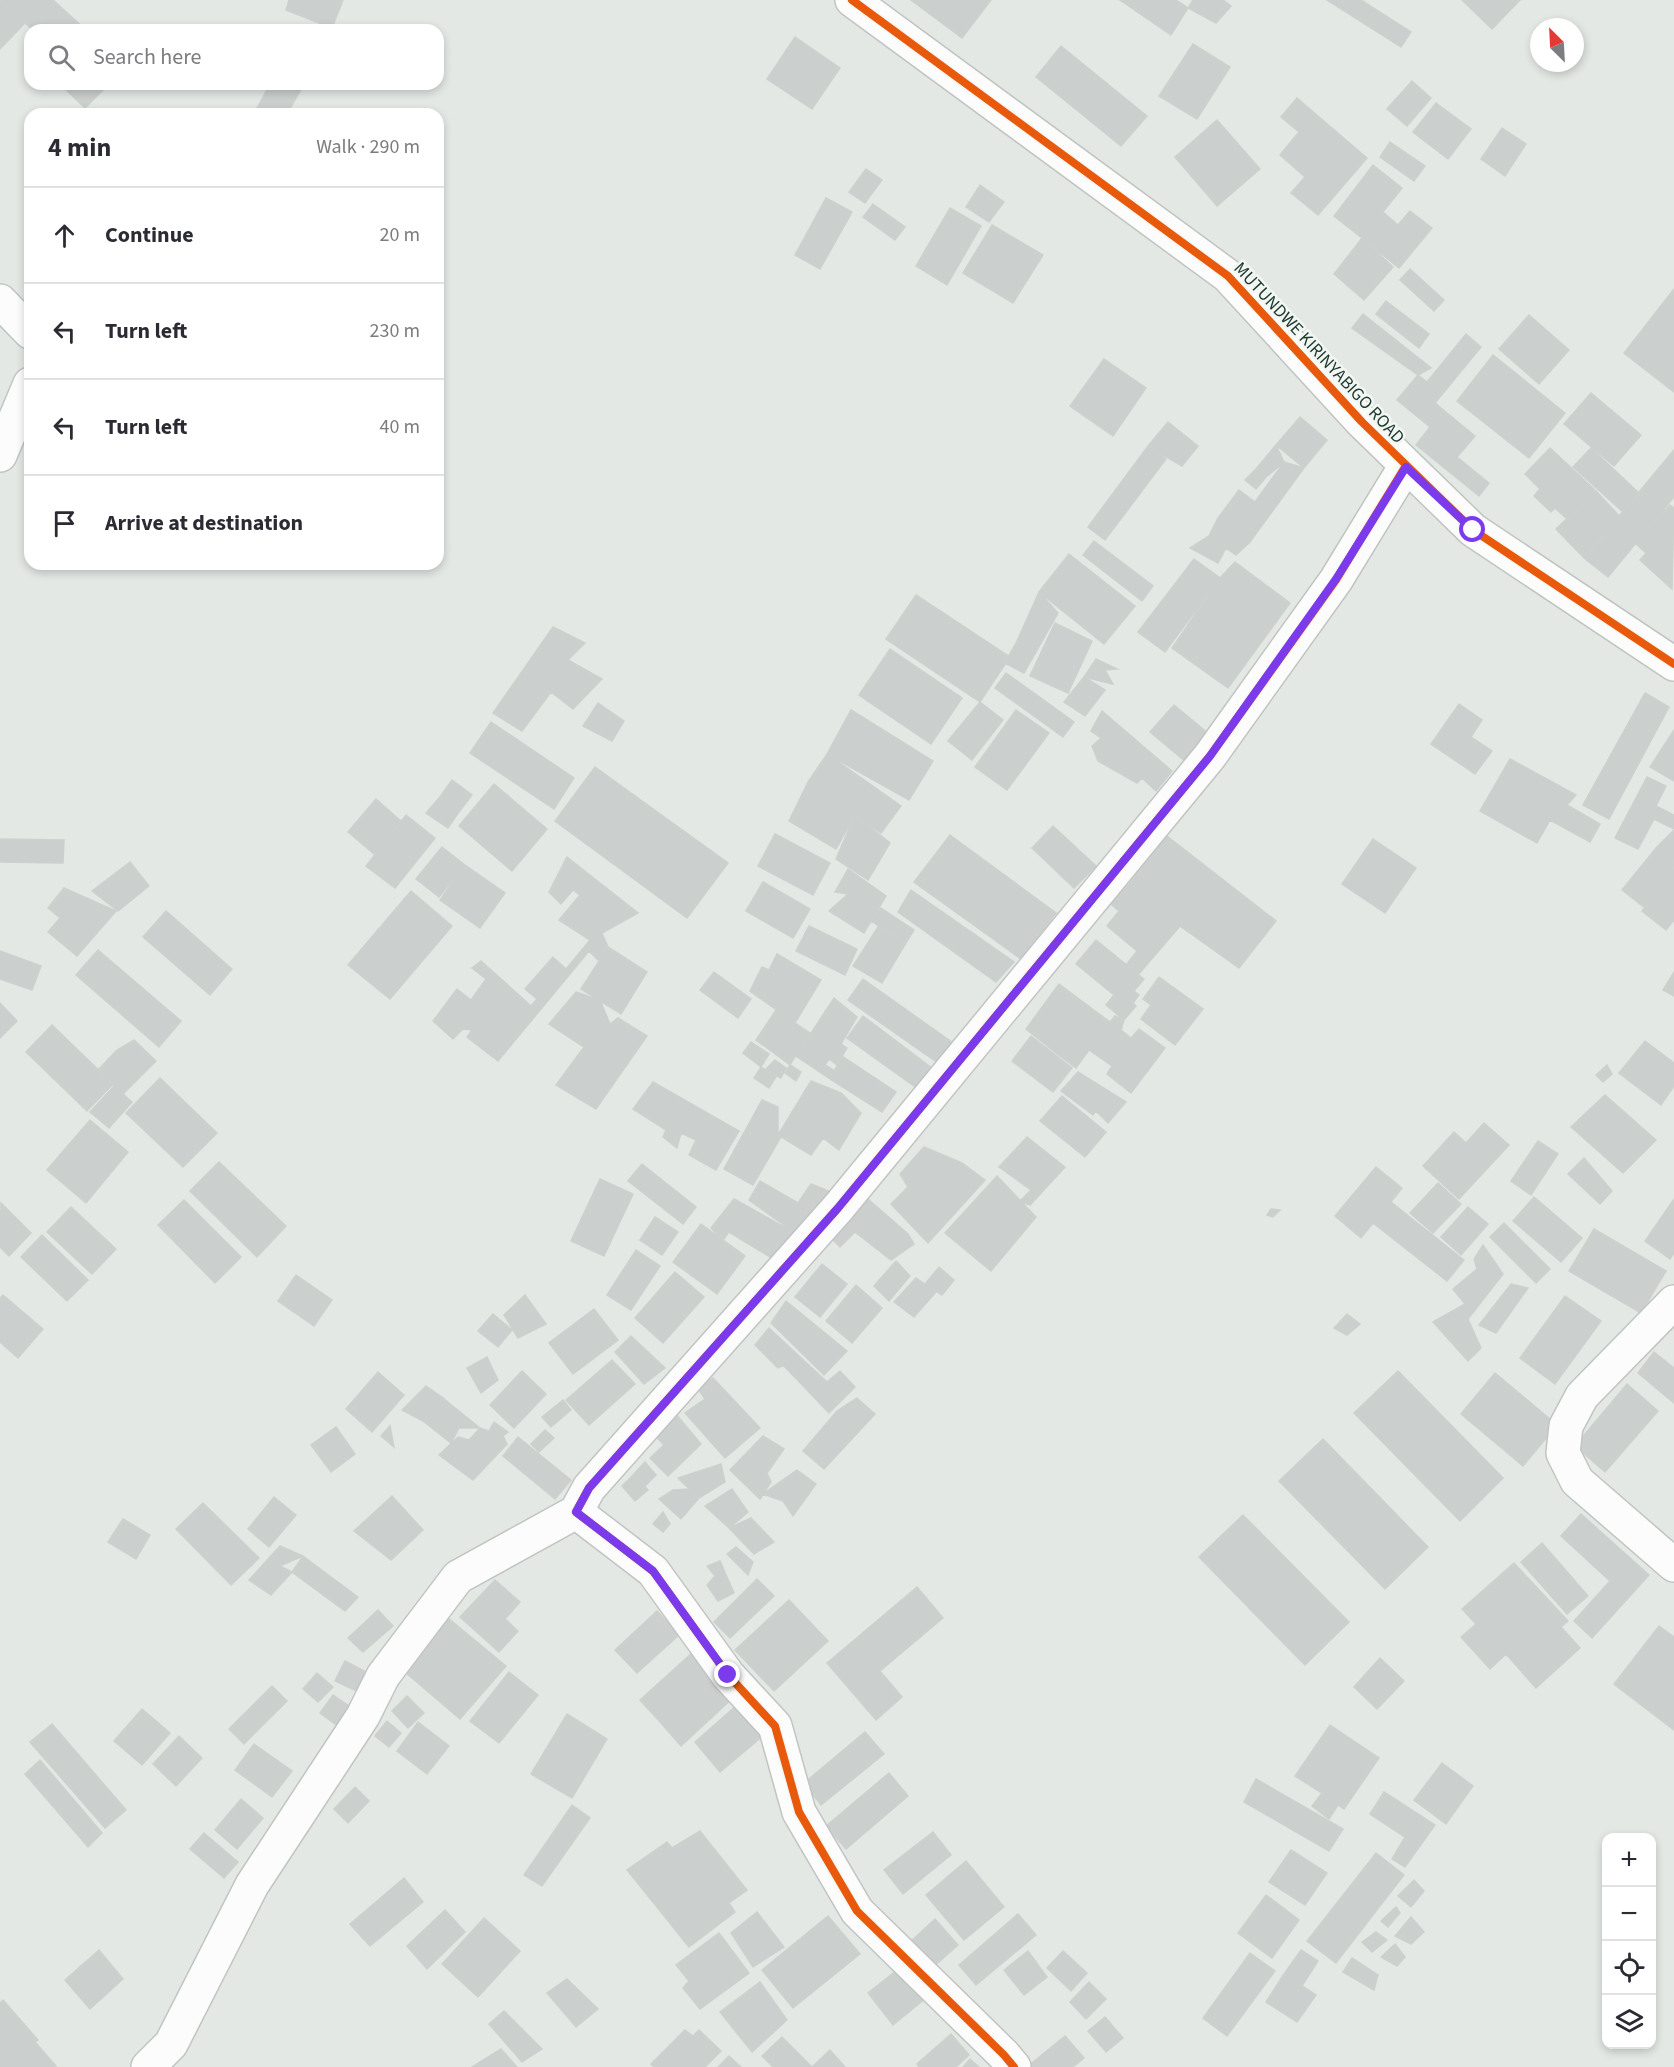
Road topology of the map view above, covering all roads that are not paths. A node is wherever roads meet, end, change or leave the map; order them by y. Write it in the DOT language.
graph roads {
  1 [pos="852,0"];
  2 [pos="0,301"];
  3 [pos="24,326"];
  4 [pos="24,398"];
  5 [pos="0,455"];
  6 [pos="1406,467"];
  7 [pos="1674,664"];
  8 [pos="1674,1302"];
  9 [pos="576,1512"];
  10 [pos="1674,1565"];
  11 [pos="147,2067"];
  12 [pos="1014,2067"];
  1 -- 6 [label="street, MUTUNDWE KIRINYABIGO ROAD"];
  2 -- 3 [label="street"];
  4 -- 5 [label="street"];
  6 -- 7 [label="street, MUTUNDWE KIRINYABIGO ROAD"];
  6 -- 9 [label="street"];
  8 -- 10 [label="street"];
  9 -- 11 [label="street"];
  9 -- 12 [label="street"];
}
